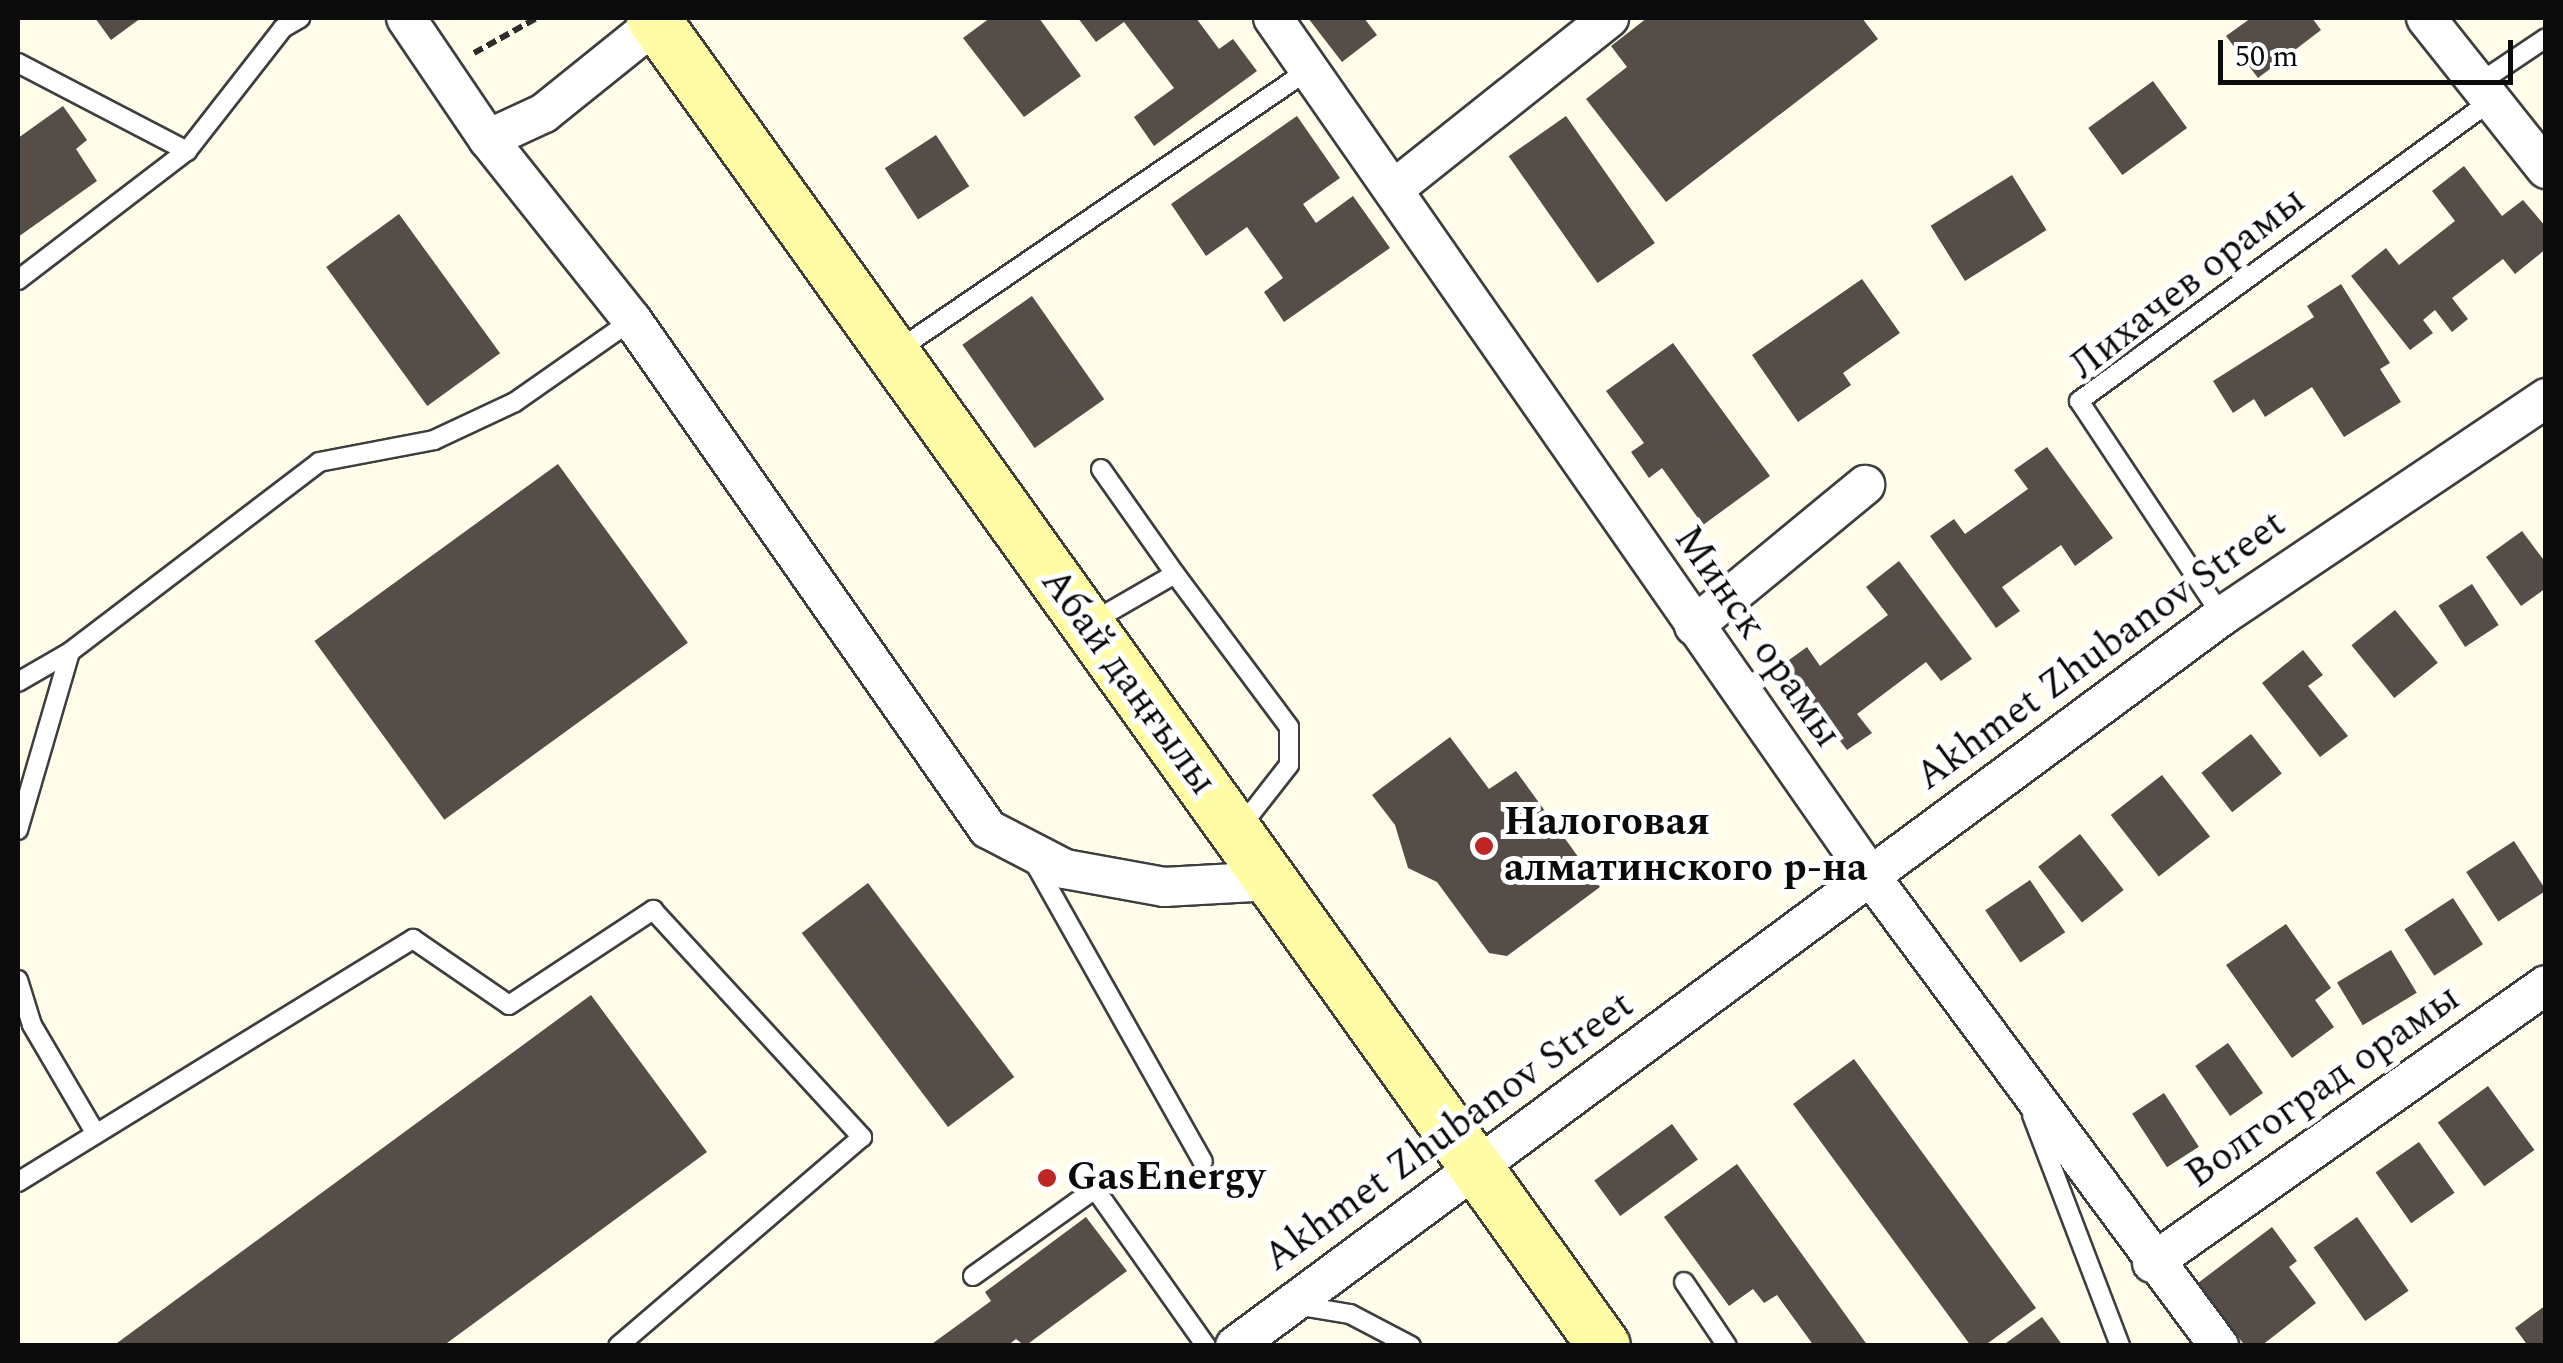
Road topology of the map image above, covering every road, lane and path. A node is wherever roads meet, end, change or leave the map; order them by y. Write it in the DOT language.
graph roads {
  1 [pos="300,18"];
  2 [pos="406,18"];
  3 [pos="536,18"];
  4 [pos="1273,18"];
  5 [pos="1609,18"];
  6 [pos="2426,18"];
  7 [pos="657,19"];
  8 [pos="520,21"];
  9 [pos="2546,38"];
  10 [pos="428,50"];
  11 [pos="20,69"];
  12 [pos="1310,70"];
  13 [pos="2482,94"];
  14 [pos="488,139"];
  15 [pos="187,152"];
  16 [pos="2546,169"];
  17 [pos="1394,189"];
  18 [pos="18,280"];
  19 [pos="632,320"];
  20 [pos="894,353"];
  21 [pos="2546,398"];
  22 [pos="1101,469"];
  23 [pos="1866,485"];
  24 [pos="1176,574"];
  25 [pos="2222,616"];
  26 [pos="1085,626"];
  27 [pos="1694,626"];
  28 [pos="70,652"];
  29 [pos="18,682"];
  30 [pos="18,830"];
  31 [pos="1236,832"];
  32 [pos="1026,848"];
  33 [pos="1869,874"];
  34 [pos="1272,881"];
  35 [pos="18,980"];
  36 [pos="2546,985"];
  37 [pos="2017,1072"];
  38 [pos="96,1134"];
  39 [pos="1203,1162"];
  40 [pos="1479,1169"];
  41 [pos="18,1182"];
  42 [pos="2152,1262"];
  43 [pos="973,1276"];
  44 [pos="1684,1282"];
  45 [pos="1290,1305"];
  46 [pos="618,1346"];
  47 [pos="1206,1346"];
  48 [pos="1234,1346"];
  49 [pos="1411,1346"];
  50 [pos="1604,1346"];
  51 [pos="1727,1346"];
  52 [pos="2120,1346"];
  53 [pos="2219,1346"];
  1 -- 15 [label="lane"];
  2 -- 10 [label="street"];
  3 -- 8 [label="path"];
  4 -- 12 [label="street, Минск орамы"];
  5 -- 17 [label="street"];
  6 -- 13 [label="street"];
  7 -- 14 [label="street"];
  7 -- 20 [label="street, Абай даңғылы"];
  8 -- 10 [label="path"];
  9 -- 13 [label="lane"];
  10 -- 14 [label="street"];
  11 -- 15 [label="lane"];
  12 -- 17 [label="street, Минск орамы"];
  12 -- 20 [label="lane"];
  13 -- 16 [label="street"];
  13 -- 25 [label="lane, Лихачев орамы"];
  14 -- 19 [label="street"];
  15 -- 18 [label="lane"];
  17 -- 27 [label="street, Минск орамы"];
  19 -- 28 [label="lane"];
  19 -- 32 [label="street"];
  20 -- 26 [label="street, Абай даңғылы"];
  21 -- 25 [label="street, Akhmet Zhubanov Street"];
  22 -- 24 [label="lane"];
  23 -- 27 [label="street"];
  24 -- 26 [label="lane"];
  24 -- 31 [label="lane"];
  25 -- 33 [label="street, Akhmet Zhubanov Street"];
  26 -- 31 [label="street, Абай даңғылы"];
  27 -- 33 [label="street, Минск орамы"];
  28 -- 29 [label="lane"];
  28 -- 30 [label="lane"];
  31 -- 34 [label="street, Абай даңғылы"];
  32 -- 34 [label="street"];
  32 -- 39 [label="lane"];
  33 -- 37 [label="street, Минск орамы"];
  33 -- 40 [label="street, Akhmet Zhubanov Street"];
  34 -- 40 [label="street, Абай даңғылы"];
  35 -- 38 [label="lane"];
  36 -- 42 [label="street, Волгоград орамы"];
  37 -- 42 [label="street, Минск орамы"];
  37 -- 52 [label="lane"];
  38 -- 41 [label="lane"];
  38 -- 46 [label="lane"];
  40 -- 45 [label="street, Akhmet Zhubanov Street"];
  40 -- 50 [label="street, Абай даңғылы"];
  42 -- 53 [label="street, Минск орамы"];
  43 -- 47 [label="lane"];
  44 -- 51 [label="lane"];
  45 -- 48 [label="street, Akhmet Zhubanov Street"];
  45 -- 49 [label="lane"];
}
